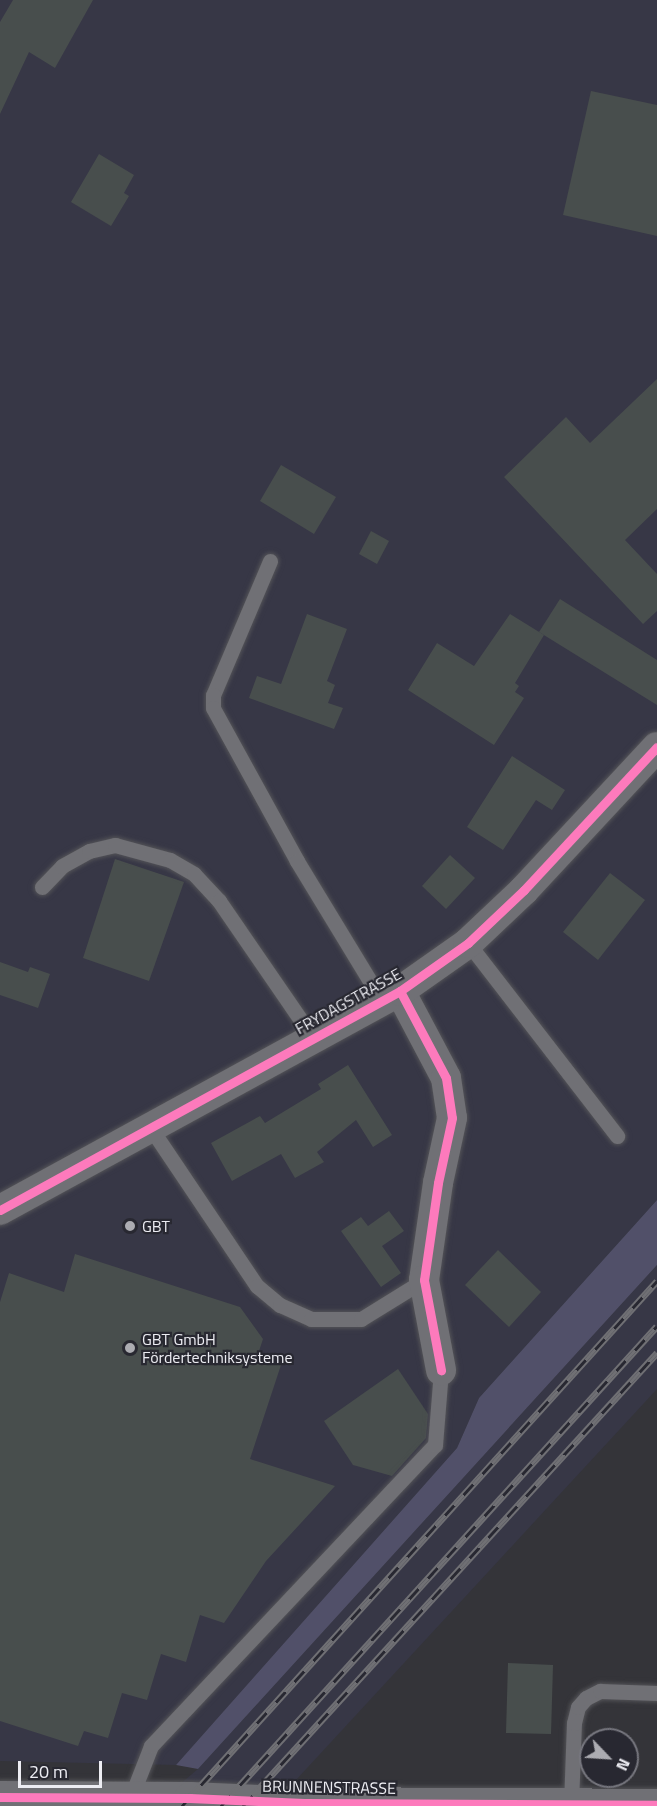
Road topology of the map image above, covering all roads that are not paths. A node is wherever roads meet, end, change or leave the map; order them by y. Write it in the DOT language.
graph roads {
  1 [pos="270,561"];
  2 [pos="657,747"];
  3 [pos="42,887"];
  4 [pos="468,943"];
  5 [pos="391,996"];
  6 [pos="313,1038"];
  7 [pos="150,1127"];
  8 [pos="617,1136"];
  9 [pos="0,1210"];
  10 [pos="424,1280"];
  11 [pos="441,1370"];
  12 [pos="657,1694"];
  13 [pos="0,1797"];
  14 [pos="131,1797"];
  15 [pos="572,1804"];
  16 [pos="657,1805"];
  1 -- 5 [label="lane"];
  2 -- 4 [label="street, FRYDAGSTRASSE"];
  3 -- 6 [label="lane"];
  4 -- 5 [label="street, FRYDAGSTRASSE"];
  4 -- 8 [label="lane"];
  5 -- 6 [label="street, FRYDAGSTRASSE"];
  5 -- 10 [label="street"];
  6 -- 7 [label="street, FRYDAGSTRASSE"];
  7 -- 9 [label="street, FRYDAGSTRASSE"];
  7 -- 10 [label="lane"];
  10 -- 11 [label="street"];
  11 -- 14 [label="lane"];
  12 -- 15 [label="lane"];
  13 -- 14 [label="street, BRUNNENSTRASSE"];
  14 -- 15 [label="street, BRUNNENSTRASSE"];
  15 -- 16 [label="street, BRUNNENSTRASSE"];
}
